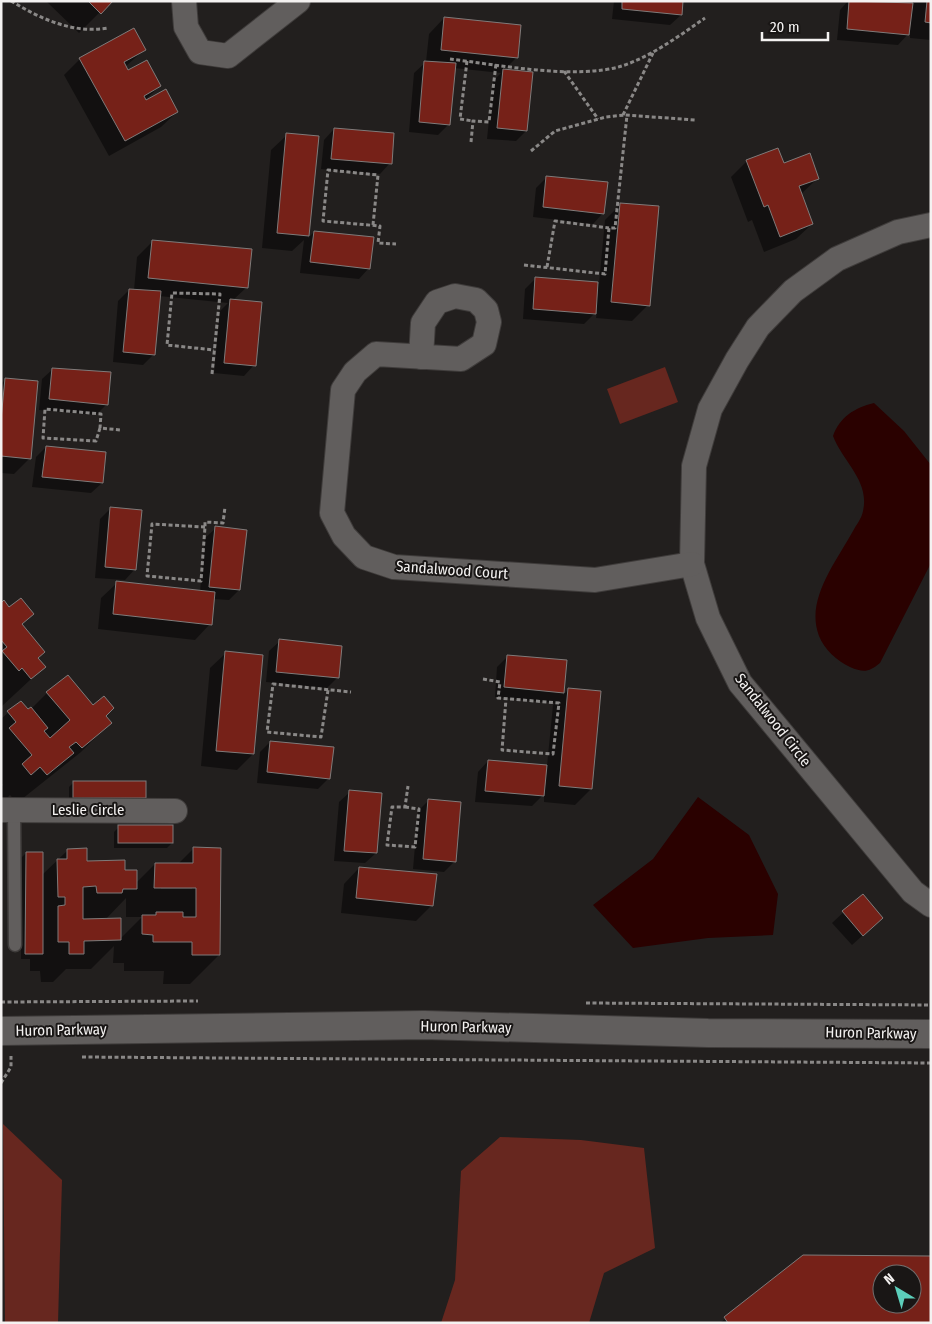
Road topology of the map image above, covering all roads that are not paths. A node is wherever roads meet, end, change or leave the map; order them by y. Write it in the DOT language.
graph roads {
  1 [pos="184,1"];
  2 [pos="298,1"];
  3 [pos="931,225"];
  4 [pos="421,357"];
  5 [pos="692,564"];
  6 [pos="7,810"];
  7 [pos="175,811"];
  8 [pos="931,905"];
  9 [pos="15,944"];
  10 [pos="1,1031"];
  11 [pos="931,1034"];
  1 -- 2 [label="street"];
  3 -- 5 [label="street, Sandalwood Circle"];
  4 -- 5 [label="street, Sandalwood Court"];
  5 -- 8 [label="street, Sandalwood Circle"];
  6 -- 7 [label="street, Leslie Circle"];
  6 -- 9 [label="lane"];
  10 -- 11 [label="street, Huron Parkway"];
}
